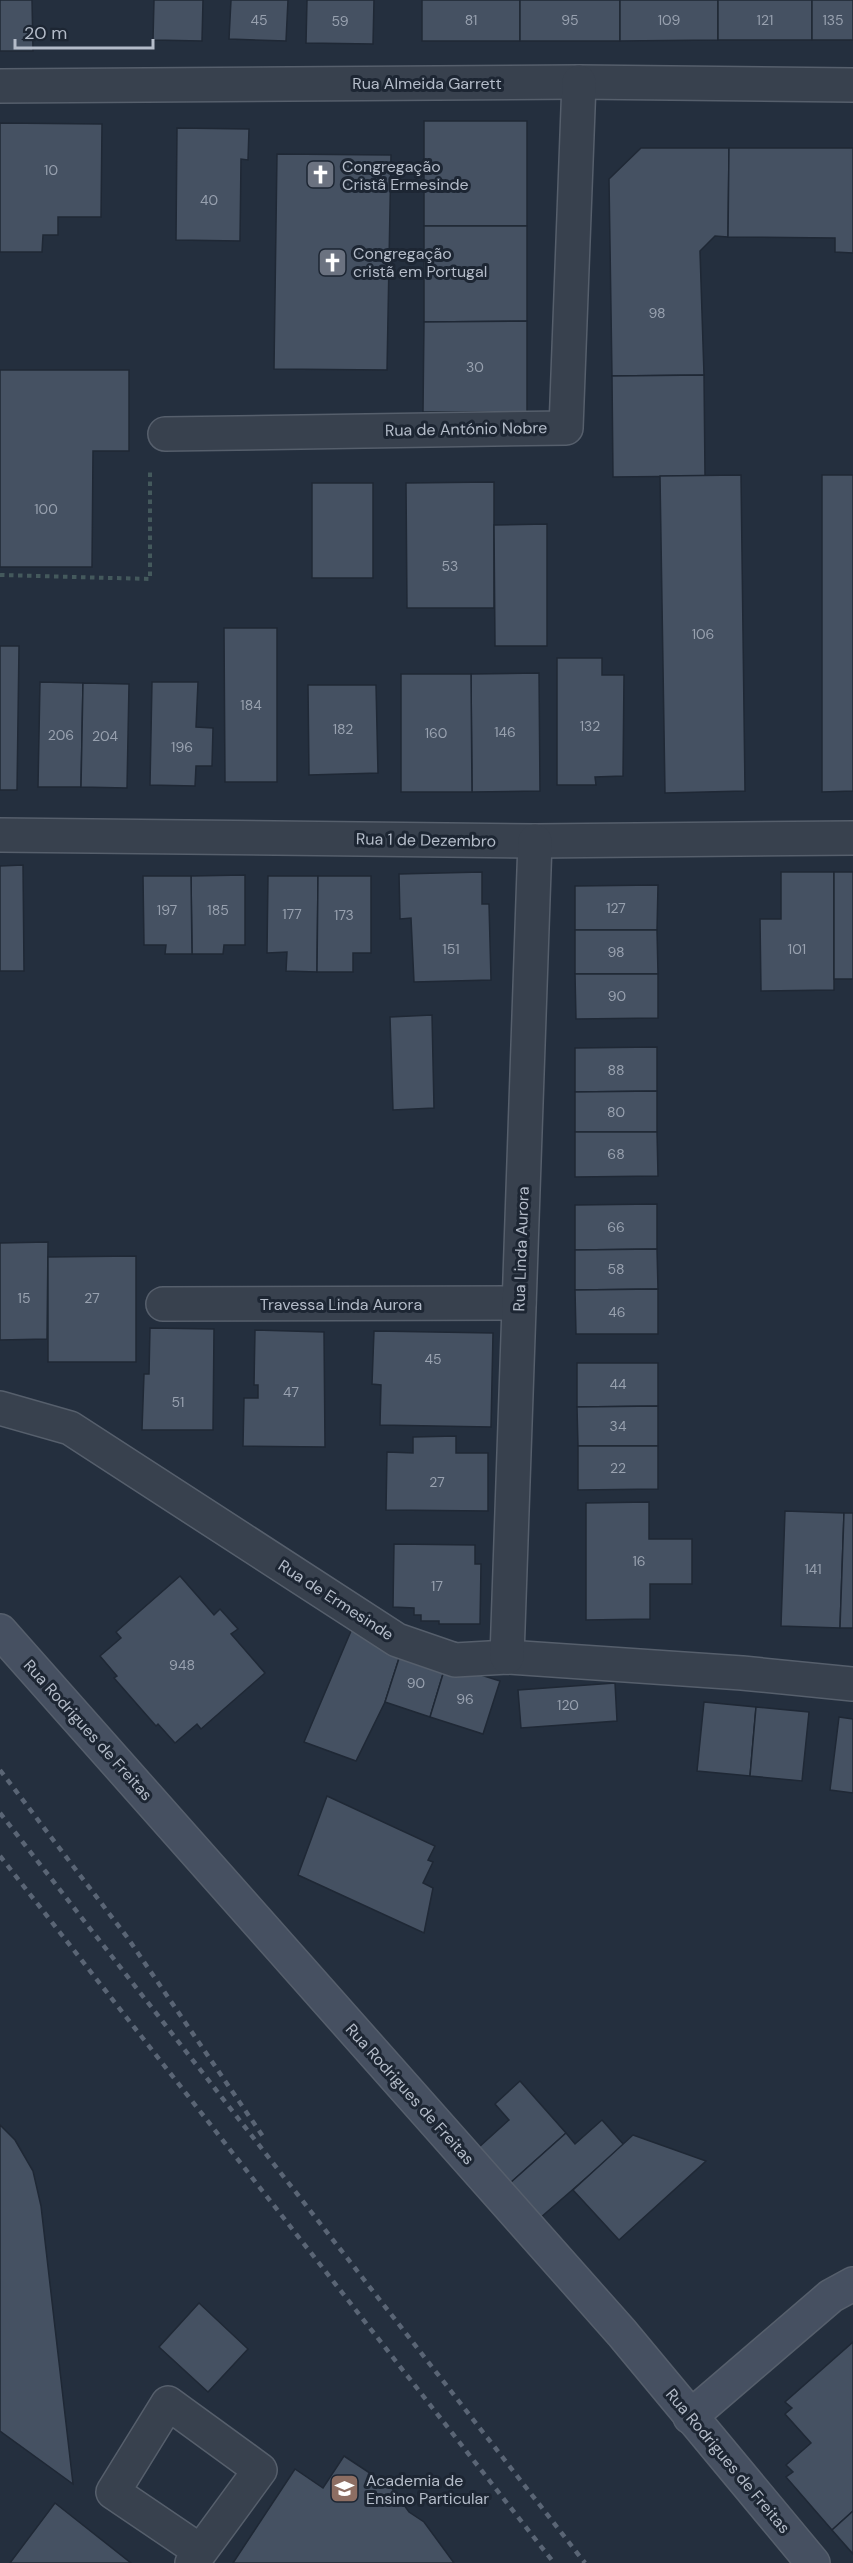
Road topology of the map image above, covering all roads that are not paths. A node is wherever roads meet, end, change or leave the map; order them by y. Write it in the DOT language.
graph roads {
  1 [pos="579,82"];
  2 [pos="853,85"];
  3 [pos="0,86"];
  4 [pos="165,434"];
  5 [pos="0,835"];
  6 [pos="853,838"];
  7 [pos="535,841"];
  8 [pos="519,1303"];
  9 [pos="163,1304"];
  10 [pos="0,1408"];
  11 [pos="0,1631"];
  12 [pos="507,1658"];
  13 [pos="853,1684"];
  14 [pos="853,2284"];
  15 [pos="690,2417"];
  16 [pos="196,2557"];
  17 [pos="813,2563"];
  1 -- 2 [label="street, Rua Almeida Garrett"];
  1 -- 3 [label="street, Rua Almeida Garrett"];
  1 -- 4 [label="street, Rua de António Nobre"];
  5 -- 7 [label="street, Rua 1 de Dezembro"];
  6 -- 7 [label="street, Rua 1 de Dezembro"];
  7 -- 8 [label="street, Rua Linda Aurora"];
  8 -- 9 [label="street, Travessa Linda Aurora"];
  8 -- 12 [label="street, Rua Linda Aurora"];
  10 -- 12 [label="street, Rua de Ermesinde"];
  11 -- 15 [label="main road, Rua Rodrigues de Freitas"];
  12 -- 13 [label="street, Rua de Ermesinde"];
  14 -- 15 [label="main road"];
  15 -- 17 [label="main road, Rua Rodrigues de Freitas"];
  16 -- 16 [label="street"];
}
